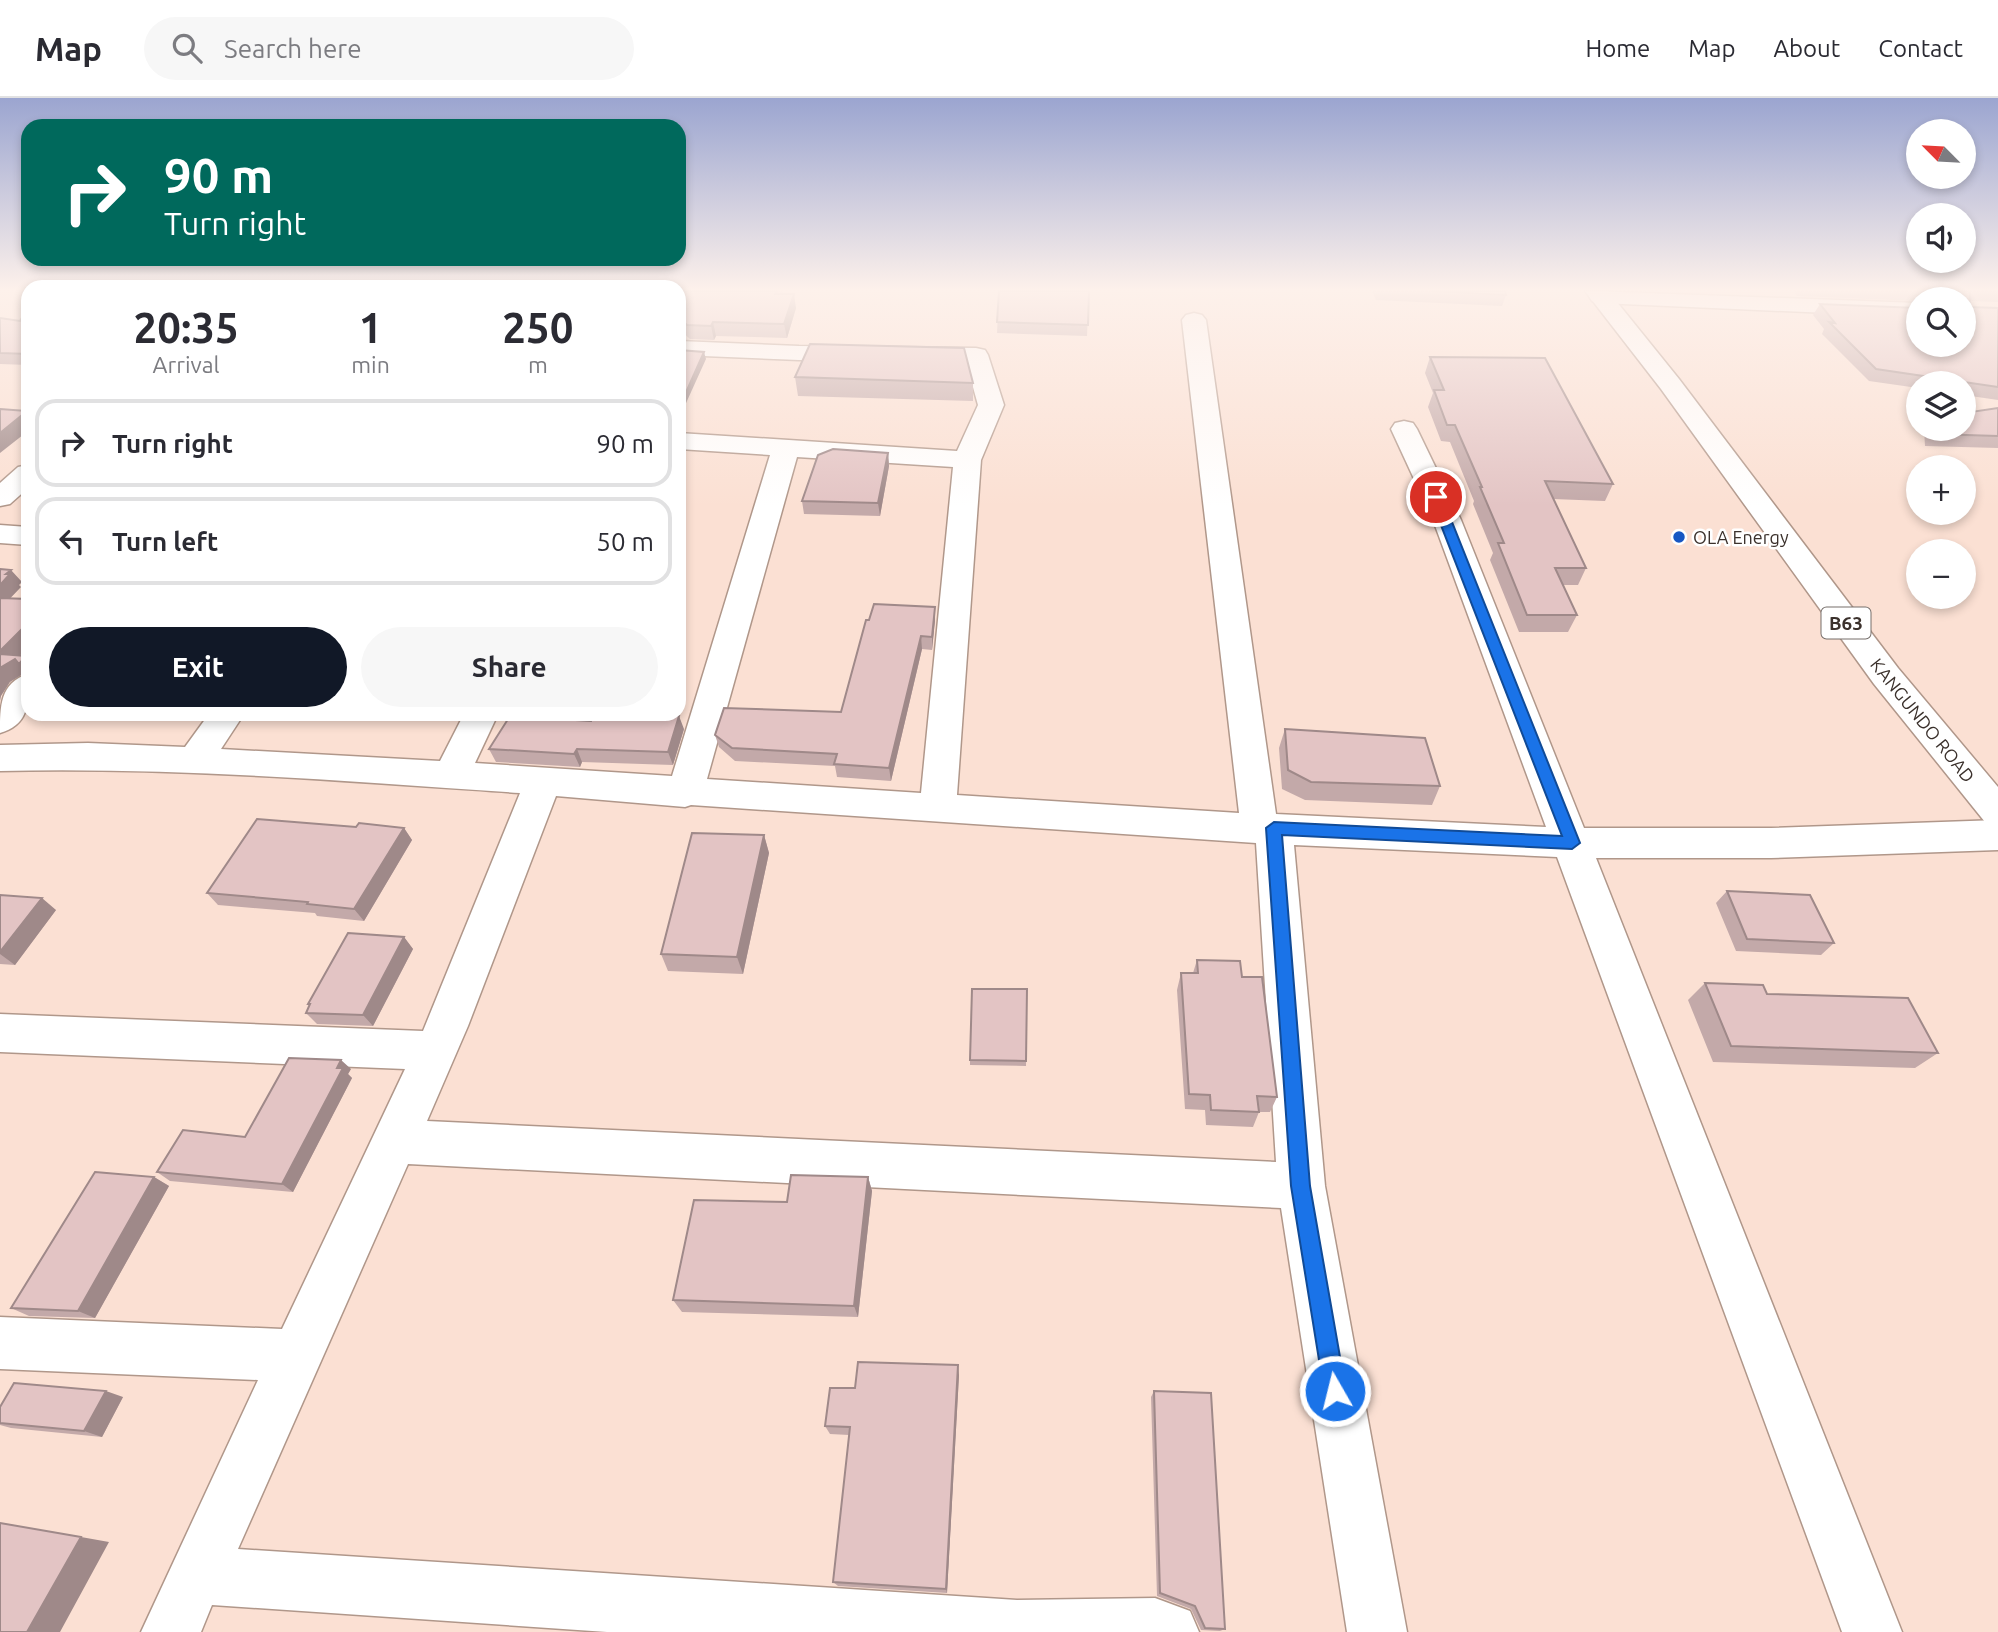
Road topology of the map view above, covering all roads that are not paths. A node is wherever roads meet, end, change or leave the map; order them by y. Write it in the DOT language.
graph roads {
  1 [pos="978,363"];
  2 [pos="1200,363"];
  3 [pos="1653,363"];
  4 [pos="1404,429"];
  5 [pos="686,441"];
  6 [pos="786,447"];
  7 [pos="967,460"];
  8 [pos="18,474"];
  9 [pos="0,498"];
  10 [pos="0,534"];
  11 [pos="21,536"];
  12 [pos="21,694"];
  13 [pos="0,720"];
  14 [pos="222,721"];
  15 [pos="478,721"];
  16 [pos="0,758"];
  17 [pos="194,762"];
  18 [pos="451,775"];
  19 [pos="544,782"];
  20 [pos="685,793"];
  21 [pos="938,807"];
  22 [pos="1998,812"];
  23 [pos="1267,828"];
  24 [pos="1998,835"];
  25 [pos="1572,843"];
  26 [pos="0,1033"];
  27 [pos="435,1051"];
  28 [pos="394,1141"];
  29 [pos="1301,1186"];
  30 [pos="0,1343"];
  31 [pos="297,1356"];
  32 [pos="196,1575"];
  33 [pos="172,1632"];
  34 [pos="1169,1632"];
  35 [pos="1377,1632"];
  36 [pos="1871,1632"];
  1 -- 7 [label="main road"];
  2 -- 23 [label="main road"];
  3 -- 22 [label="main road, KANGUNDO ROAD / B63"];
  4 -- 25 [label="main road"];
  5 -- 6 [label="main road"];
  6 -- 7 [label="main road"];
  6 -- 20 [label="main road"];
  7 -- 21 [label="main road"];
  8 -- 9 [label="main road"];
  10 -- 11 [label="main road"];
  12 -- 13 [label="main road"];
  14 -- 17 [label="main road"];
  15 -- 18 [label="main road"];
  16 -- 17 [label="main road"];
  17 -- 18 [label="main road"];
  18 -- 19 [label="main road"];
  19 -- 20 [label="main road"];
  19 -- 27 [label="main road"];
  20 -- 21 [label="main road"];
  21 -- 23 [label="main road"];
  23 -- 25 [label="main road"];
  23 -- 29 [label="main road"];
  24 -- 25 [label="main road"];
  25 -- 36 [label="main road"];
  26 -- 27 [label="main road"];
  27 -- 28 [label="main road"];
  28 -- 29 [label="main road"];
  28 -- 31 [label="main road"];
  29 -- 35 [label="main road"];
  30 -- 31 [label="main road"];
  31 -- 32 [label="main road"];
  32 -- 33 [label="main road"];
  32 -- 34 [label="main road"];
}
